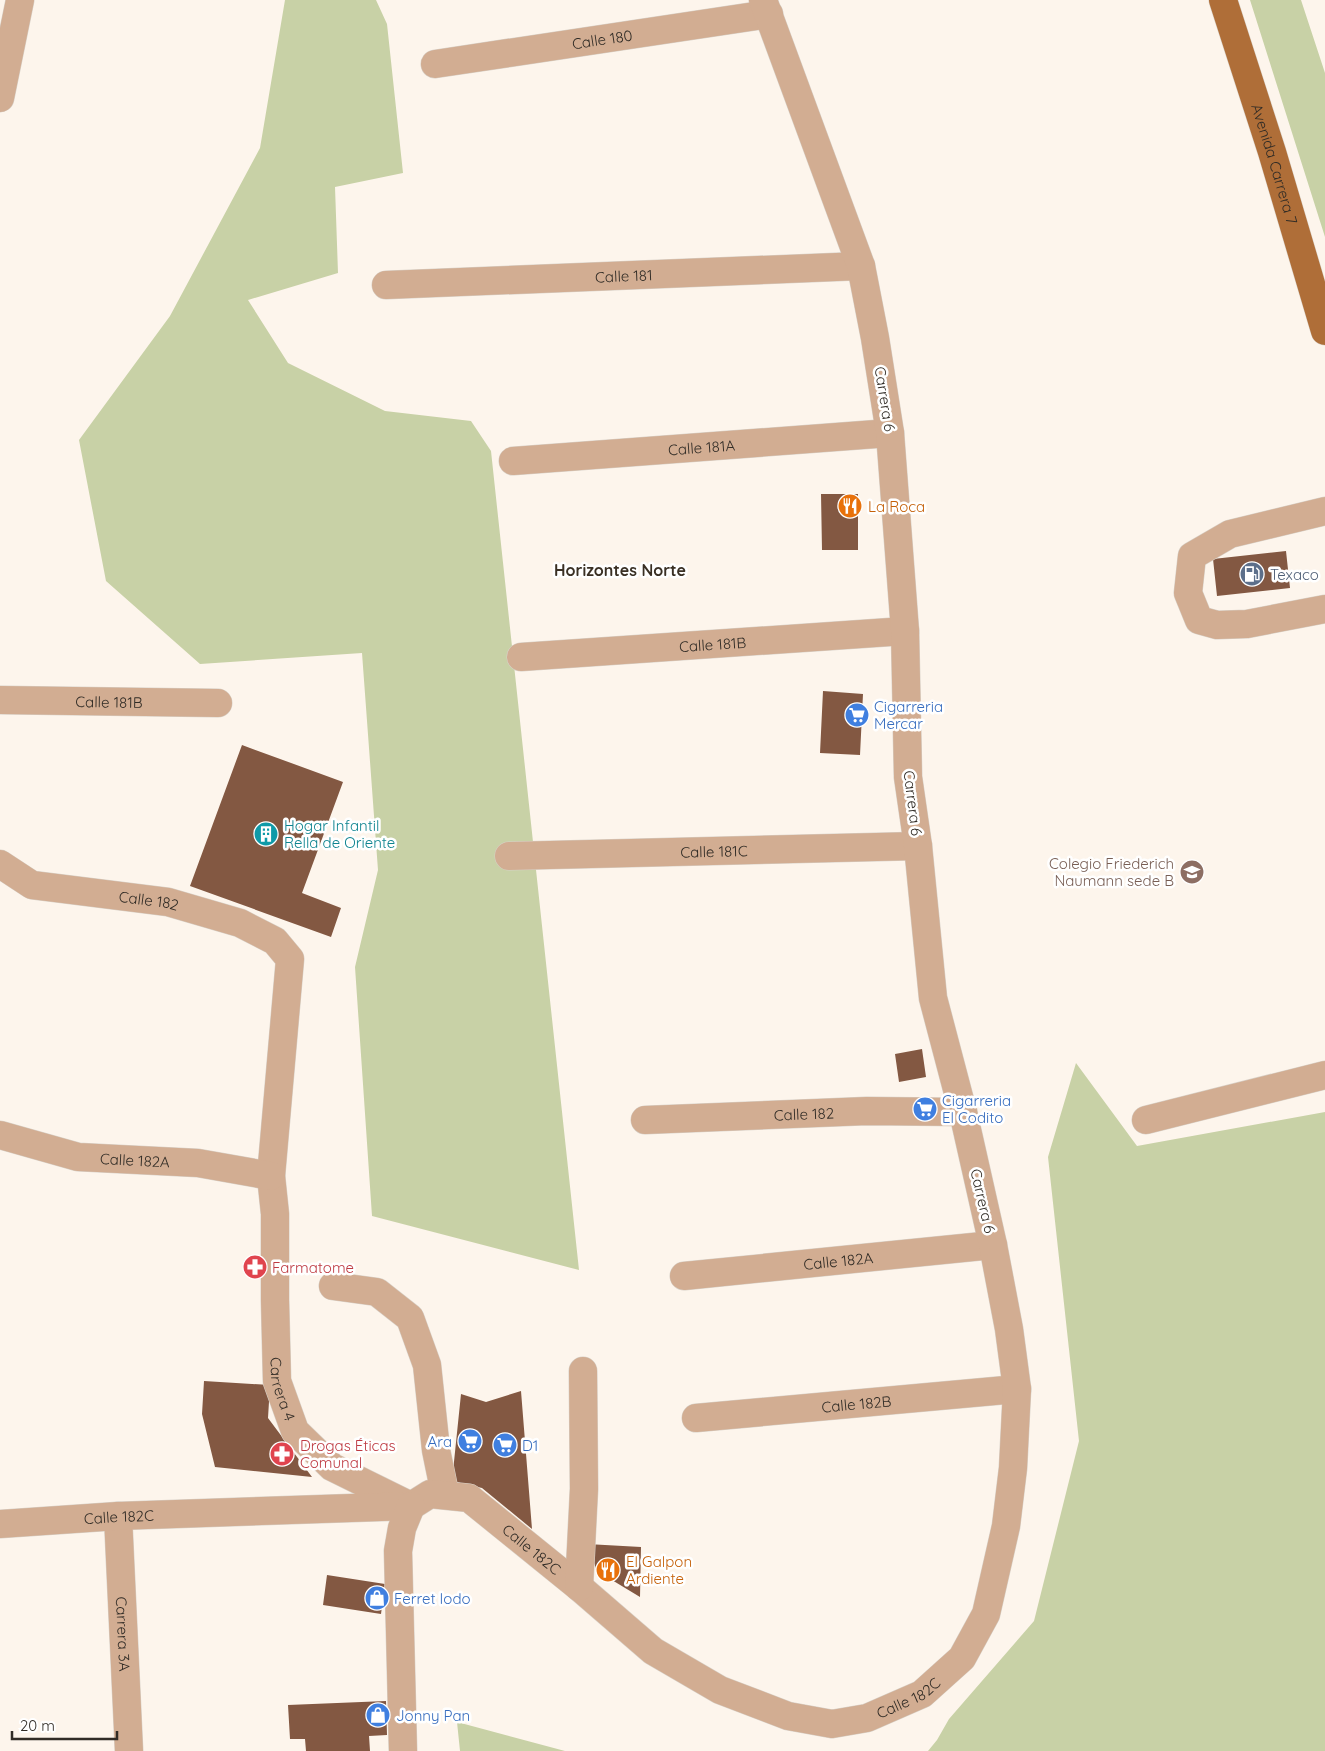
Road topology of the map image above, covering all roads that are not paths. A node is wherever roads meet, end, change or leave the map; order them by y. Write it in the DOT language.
graph roads {
  1 [pos="18,0"];
  2 [pos="1223,0"];
  3 [pos="0,2"];
  4 [pos="766,7"];
  5 [pos="435,64"];
  6 [pos="0,98"];
  7 [pos="861,266"];
  8 [pos="386,285"];
  9 [pos="1325,331"];
  10 [pos="890,433"];
  11 [pos="513,462"];
  12 [pos="1325,511"];
  13 [pos="1325,609"];
  14 [pos="905,631"];
  15 [pos="521,657"];
  16 [pos="0,700"];
  17 [pos="218,703"];
  18 [pos="918,846"];
  19 [pos="509,856"];
  20 [pos="0,864"];
  21 [pos="290,959"];
  22 [pos="1325,1075"];
  23 [pos="963,1112"];
  24 [pos="645,1120"];
  25 [pos="1146,1120"];
  26 [pos="0,1135"];
  27 [pos="272,1176"];
  28 [pos="993,1245"];
  29 [pos="684,1276"];
  30 [pos="333,1286"];
  31 [pos="583,1371"];
  32 [pos="1017,1389"];
  33 [pos="696,1418"];
  34 [pos="445,1494"];
  35 [pos="411,1506"];
  36 [pos="118,1516"];
  37 [pos="0,1524"];
  38 [pos="580,1587"];
  39 [pos="986,1614"];
  40 [pos="129,1751"];
  41 [pos="403,1751"];
  1 -- 3 [label="street"];
  1 -- 6 [label="street"];
  2 -- 9 [label="main road, Avenida Carrera 7"];
  4 -- 5 [label="street, Calle 180"];
  4 -- 7 [label="street, Carrera 6"];
  7 -- 8 [label="street, Calle 181"];
  7 -- 10 [label="street, Carrera 6"];
  10 -- 11 [label="street, Calle 181A"];
  10 -- 14 [label="street, Carrera 6"];
  12 -- 13 [label="street"];
  14 -- 15 [label="street, Calle 181B"];
  14 -- 18 [label="street, Carrera 6"];
  16 -- 17 [label="street, Calle 181B"];
  18 -- 19 [label="street, Calle 181C"];
  18 -- 23 [label="street, Carrera 6"];
  20 -- 21 [label="street, Calle 182"];
  21 -- 27 [label="street, Carrera 4"];
  22 -- 25 [label="street"];
  23 -- 24 [label="street, Calle 182"];
  23 -- 28 [label="street, Carrera 6"];
  26 -- 27 [label="street, Calle 182A"];
  27 -- 35 [label="street, Carrera 4"];
  28 -- 29 [label="street, Calle 182A"];
  28 -- 32 [label="street, Carrera 6"];
  30 -- 34 [label="street"];
  31 -- 38 [label="street"];
  32 -- 33 [label="street, Calle 182B"];
  32 -- 39 [label="street, Carrera 6"];
  34 -- 35 [label="street, Calle 182C"];
  34 -- 38 [label="street, Calle 182C"];
  35 -- 36 [label="street, Calle 182C"];
  35 -- 41 [label="street"];
  36 -- 37 [label="street, Calle 182C"];
  36 -- 40 [label="street, Carrera 3A"];
  38 -- 39 [label="street, Calle 182C"];
}
